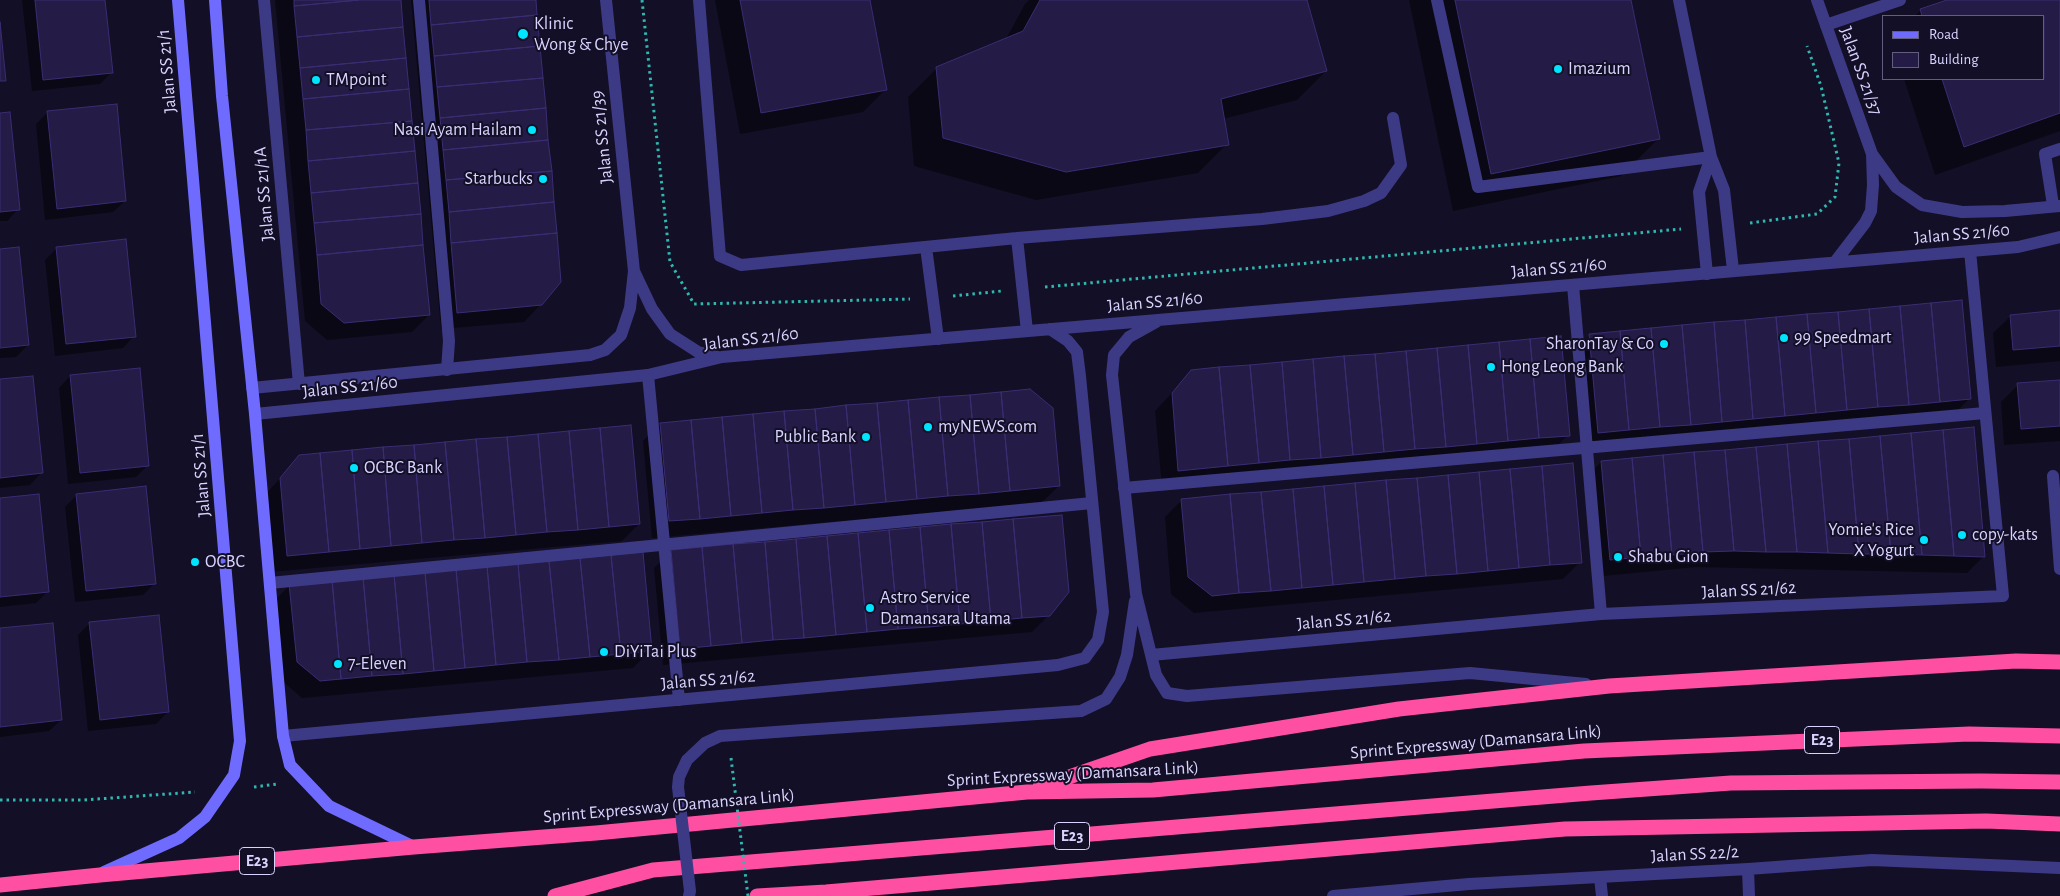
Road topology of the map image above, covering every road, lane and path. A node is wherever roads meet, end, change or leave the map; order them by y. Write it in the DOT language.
graph roads {
  1 [pos="178,0"];
  2 [pos="215,0"];
  3 [pos="264,0"];
  4 [pos="419,0"];
  5 [pos="606,0"];
  6 [pos="699,0"];
  7 [pos="1437,0"];
  8 [pos="1678,0"];
  9 [pos="1817,0"];
  10 [pos="1900,0"];
  11 [pos="1826,25"];
  12 [pos="1393,118"];
  13 [pos="2060,149"];
  14 [pos="1872,154"];
  15 [pos="1711,157"];
  16 [pos="2056,205"];
  17 [pos="2060,237"];
  18 [pos="1017,238"];
  19 [pos="926,247"];
  20 [pos="1970,251"];
  21 [pos="1835,262"];
  22 [pos="634,270"];
  23 [pos="1733,270"];
  24 [pos="1707,274"];
  25 [pos="1573,285"];
  26 [pos="1161,320"];
  27 [pos="1050,329"];
  28 [pos="1027,331"];
  29 [pos="938,338"];
  30 [pos="590,356"];
  31 [pos="722,357"];
  32 [pos="446,370"];
  33 [pos="648,375"];
  34 [pos="299,384"];
  35 [pos="252,388"];
  36 [pos="1985,413"];
  37 [pos="255,414"];
  38 [pos="1587,448"];
  39 [pos="2053,476"];
  40 [pos="1124,488"];
  41 [pos="1092,503"];
  42 [pos="664,544"];
  43 [pos="2060,570"];
  44 [pos="270,583"];
  45 [pos="1136,594"];
  46 [pos="1601,614"];
  47 [pos="1151,655"];
  48 [pos="2060,662"];
  49 [pos="1609,686"];
  50 [pos="679,700"];
  51 [pos="283,736"];
  52 [pos="2060,736"];
  53 [pos="730,754"];
  54 [pos="305,781"];
  55 [pos="2060,782"];
  56 [pos="225,790"];
  57 [pos="1026,792"];
  58 [pos="0,800"];
  59 [pos="2060,824"];
  60 [pos="414,847"];
  61 [pos="2060,868"];
  62 [pos="1748,869"];
  63 [pos="100,874"];
  64 [pos="1600,877"];
  65 [pos="0,885"];
  66 [pos="1470,890"];
  67 [pos="822,894"];
  68 [pos="556,896"];
  69 [pos="688,896"];
  70 [pos="748,896"];
  71 [pos="757,896"];
  72 [pos="1332,896"];
  73 [pos="1602,896"];
  74 [pos="1749,896"];
  1 -- 56 [label="street, Jalan SS 21/1"];
  2 -- 35 [label="street"];
  3 -- 34 [label="street, Jalan SS 21/1A"];
  4 -- 32 [label="street"];
  5 -- 22 [label="street, Jalan SS 21/39"];
  6 -- 19 [label="street"];
  7 -- 15 [label="street"];
  8 -- 15 [label="street"];
  9 -- 11 [label="street, Jalan SS 21/37"];
  10 -- 11 [label="street"];
  11 -- 14 [label="street, Jalan SS 21/37"];
  12 -- 18 [label="street"];
  13 -- 16 [label="street"];
  14 -- 16 [label="street, Jalan SS 21/37"];
  14 -- 21 [label="street, Jalan SS 21/37"];
  15 -- 23 [label="street"];
  15 -- 24 [label="street"];
  17 -- 20 [label="street, Jalan SS 21/60"];
  18 -- 19 [label="street"];
  18 -- 28 [label="street"];
  19 -- 29 [label="street"];
  20 -- 21 [label="street, Jalan SS 21/60"];
  20 -- 36 [label="street, Jalan SS 21/62"];
  21 -- 23 [label="street, Jalan SS 21/60"];
  22 -- 30 [label="street, Jalan SS 21/39"];
  22 -- 31 [label="street, Jalan SS 21/39"];
  23 -- 24 [label="street, Jalan SS 21/60"];
  24 -- 25 [label="street, Jalan SS 21/60"];
  25 -- 26 [label="street, Jalan SS 21/60"];
  25 -- 38 [label="street"];
  26 -- 27 [label="street, Jalan SS 21/60"];
  26 -- 40 [label="street"];
  27 -- 28 [label="street, Jalan SS 21/60"];
  27 -- 41 [label="street, Jalan SS 21/62"];
  28 -- 29 [label="street, Jalan SS 21/60"];
  29 -- 31 [label="street, Jalan SS 21/60"];
  30 -- 32 [label="street, Jalan SS 21/60"];
  31 -- 33 [label="street, Jalan SS 21/60"];
  32 -- 34 [label="street, Jalan SS 21/60"];
  33 -- 37 [label="street, Jalan SS 21/60"];
  33 -- 42 [label="street"];
  34 -- 35 [label="street, Jalan SS 21/60"];
  35 -- 37 [label="street"];
  36 -- 38 [label="street"];
  36 -- 46 [label="street, Jalan SS 21/62"];
  37 -- 44 [label="street"];
  38 -- 40 [label="street"];
  38 -- 46 [label="street"];
  39 -- 43 [label="street"];
  40 -- 45 [label="street"];
  41 -- 42 [label="street"];
  41 -- 50 [label="street, Jalan SS 21/62"];
  42 -- 44 [label="street"];
  42 -- 50 [label="street"];
  44 -- 51 [label="street"];
  45 -- 47 [label="street"];
  45 -- 69 [label="street, bridge"];
  46 -- 47 [label="street, Jalan SS 21/62"];
  47 -- 49 [label="street"];
  48 -- 49 [label="highway"];
  49 -- 57 [label="highway"];
  50 -- 51 [label="street, Jalan SS 21/62"];
  51 -- 54 [label="street"];
  52 -- 57 [label="highway, Sprint Expressway (Damansara Link) / E23"];
  53 -- 70 [label="path, bridge"];
  54 -- 56 [label="path"];
  54 -- 60 [label="street"];
  55 -- 68 [label="highway, E23"];
  56 -- 58 [label="path"];
  56 -- 63 [label="street, Jalan SS 21/1"];
  57 -- 60 [label="highway, Sprint Expressway (Damansara Link) / E23"];
  59 -- 67 [label="highway"];
  60 -- 63 [label="highway, Sprint Expressway (Damansara Link) / E23"];
  61 -- 62 [label="street, Jalan SS 22/2"];
  62 -- 64 [label="street, Jalan SS 22/2"];
  62 -- 74 [label="street"];
  63 -- 65 [label="highway, Sprint Expressway (Damansara Link) / E23"];
  64 -- 66 [label="street, Jalan SS 22/2"];
  64 -- 73 [label="street"];
  66 -- 72 [label="street, Jalan SS 22/2"];
  67 -- 71 [label="highway"];
}
